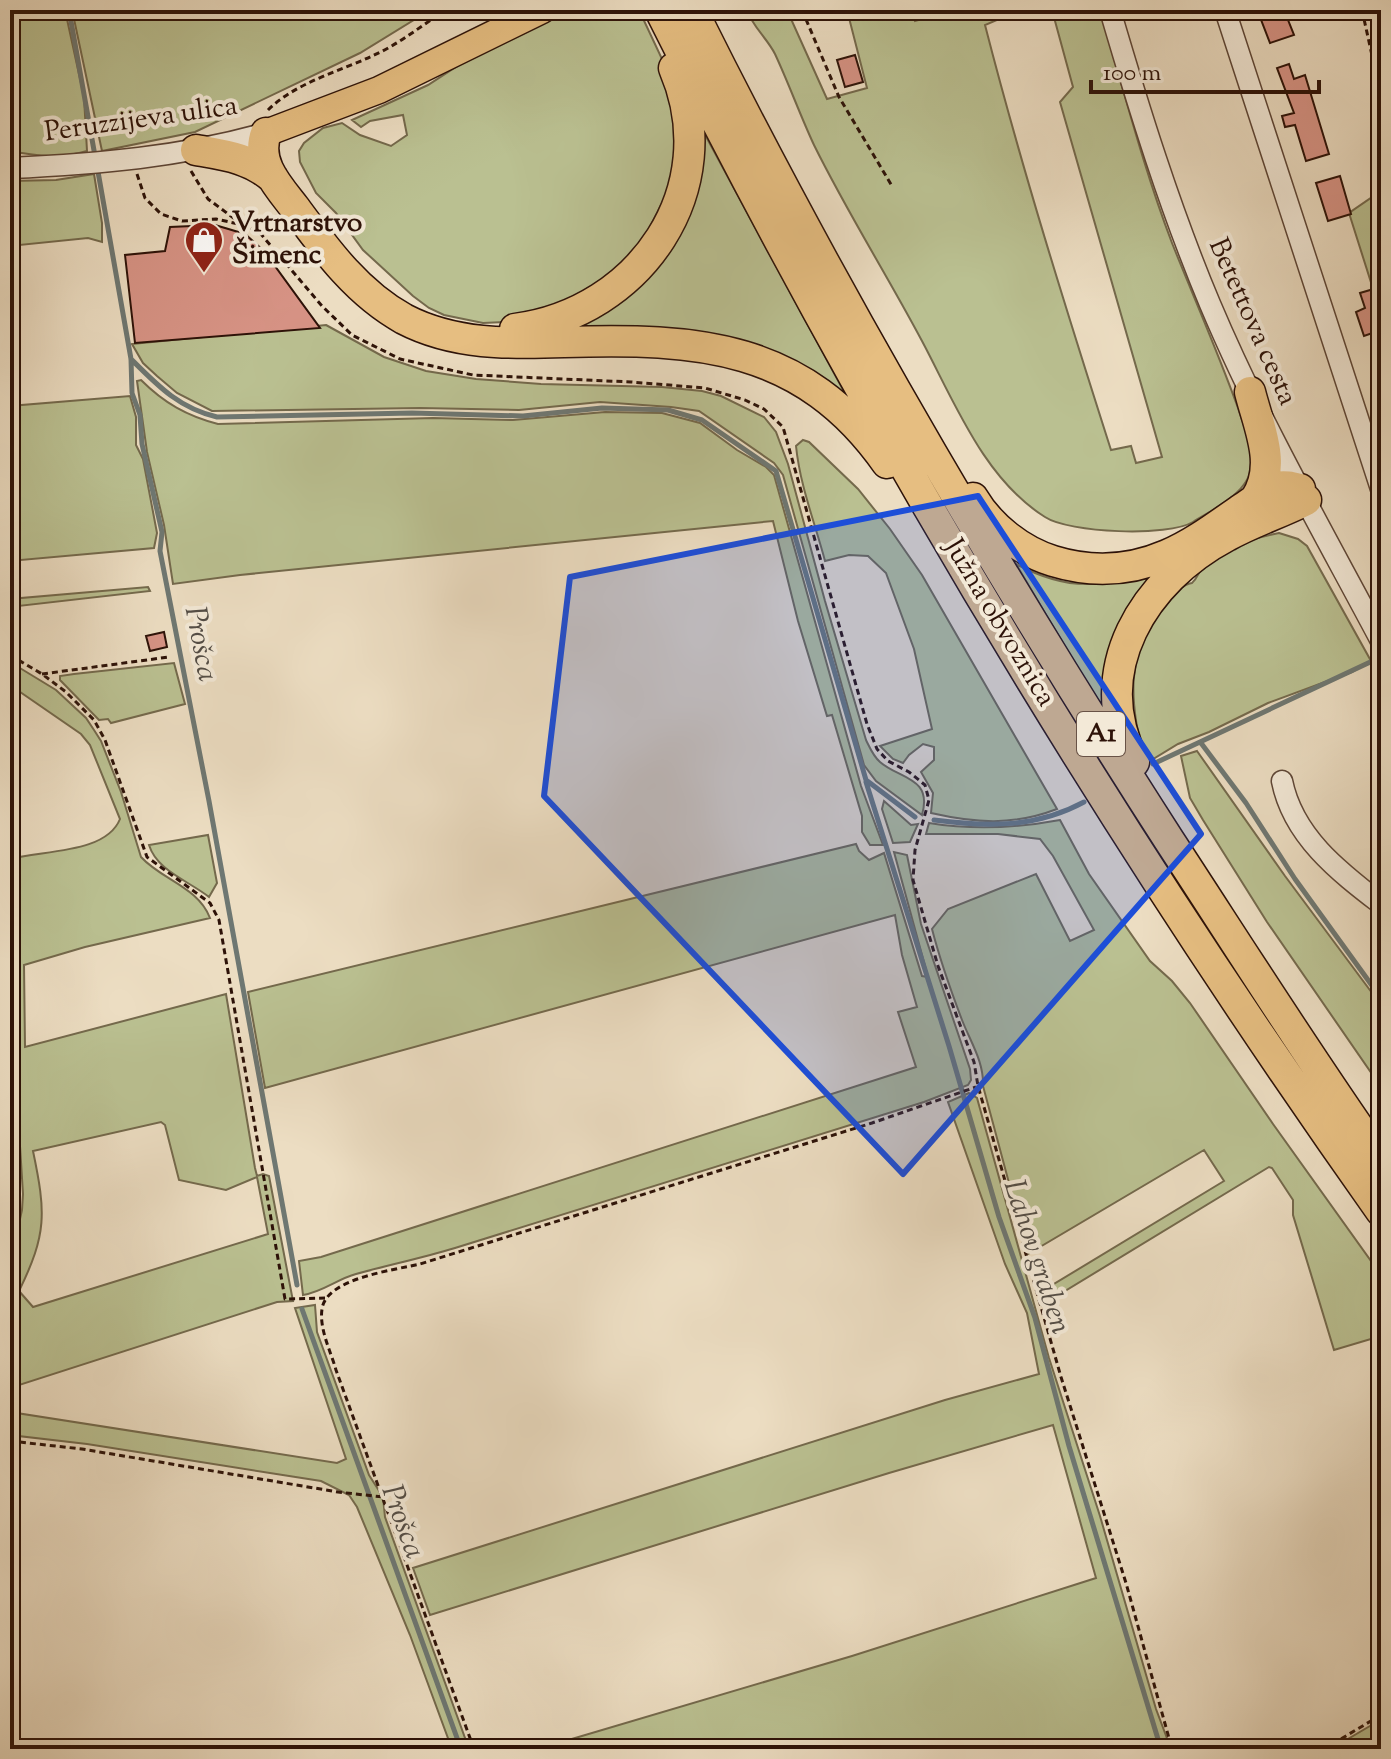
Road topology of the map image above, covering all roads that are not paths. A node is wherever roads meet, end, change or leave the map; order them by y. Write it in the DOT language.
graph roads {
  1 [pos="692,10"];
  2 [pos="1110,10"];
  3 [pos="1225,10"];
  4 [pos="540,11"];
  5 [pos="661,12"];
  6 [pos="266,127"];
  7 [pos="193,151"];
  8 [pos="10,168"];
  9 [pos="273,178"];
  10 [pos="1250,392"];
  11 [pos="902,402"];
  12 [pos="1381,489"];
  13 [pos="1303,495"];
  14 [pos="1255,500"];
  15 [pos="958,556"];
  16 [pos="1380,638"];
  17 [pos="1282,781"];
  18 [pos="1381,904"];
  19 [pos="1310,1058"];
  20 [pos="1381,1160"];
  21 [pos="1381,1211"];
  1 -- 11 [label="highway, Južna obvoznica / A1"];
  2 -- 10 [label="street, Betettova cesta"];
  3 -- 12 [label="street"];
  4 -- 6 [label="main road, Peruzzijeva ulica"];
  5 -- 6 [label="highway"];
  5 -- 15 [label="highway, Južna obvoznica / A1"];
  6 -- 7 [label="street, Peruzzijeva ulica"];
  6 -- 9 [label="highway"];
  7 -- 8 [label="street, Peruzzijeva ulica"];
  7 -- 9 [label="highway"];
  9 -- 15 [label="highway"];
  10 -- 13 [label="street, Betettova cesta"];
  10 -- 14 [label="highway"];
  11 -- 14 [label="highway"];
  11 -- 19 [label="highway, Južna obvoznica / A1"];
  13 -- 14 [label="highway"];
  13 -- 16 [label="street, Betettova cesta"];
  13 -- 19 [label="highway"];
  15 -- 21 [label="highway, Južna obvoznica / A1"];
  17 -- 18 [label="street"];
  19 -- 20 [label="highway, Južna obvoznica / A1"];
}
